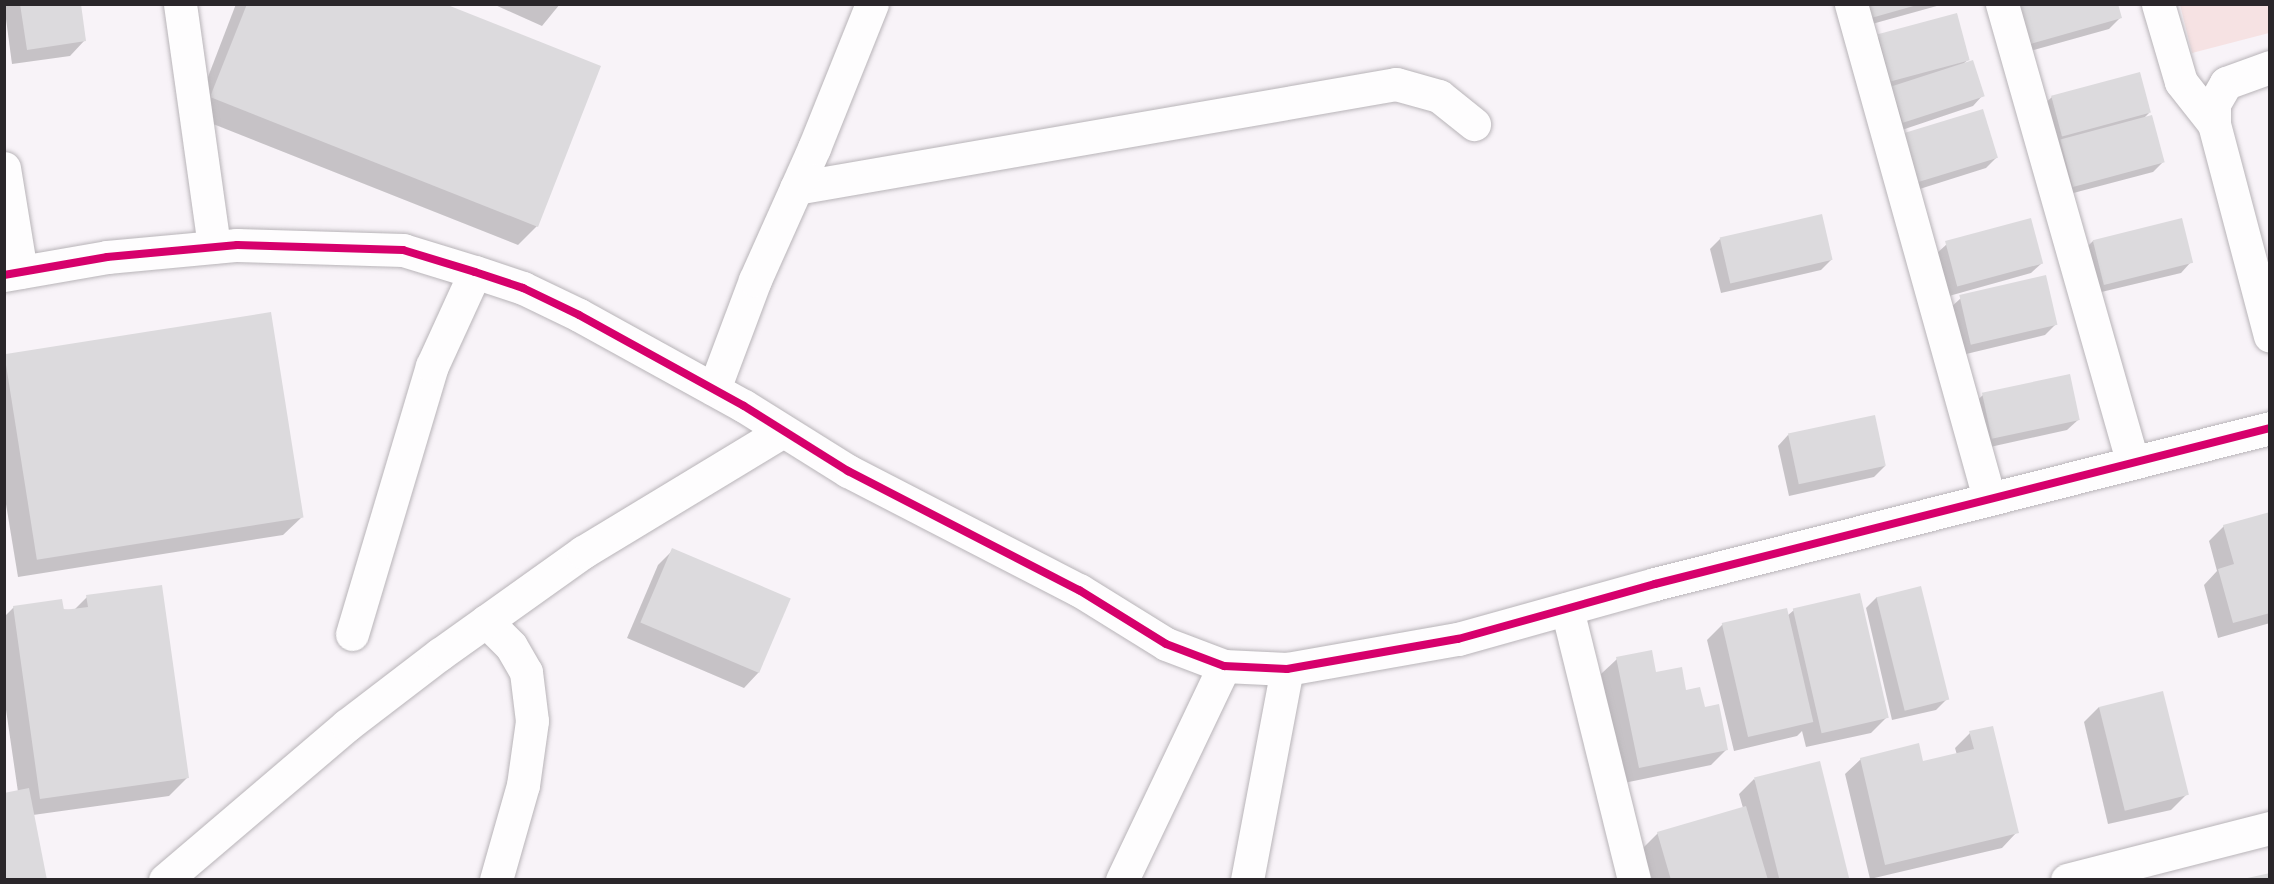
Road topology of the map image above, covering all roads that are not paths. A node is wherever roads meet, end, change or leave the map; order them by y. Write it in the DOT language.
graph roads {
  1 [pos="180,4"];
  2 [pos="872,4"];
  3 [pos="1851,4"];
  4 [pos="2002,4"];
  5 [pos="2158,4"];
  6 [pos="2270,67"];
  7 [pos="1474,124"];
  8 [pos="2214,124"];
  9 [pos="4,168"];
  10 [pos="796,188"];
  11 [pos="214,248"];
  12 [pos="475,272"];
  13 [pos="13,274"];
  14 [pos="2270,336"];
  15 [pos="714,389"];
  16 [pos="2270,428"];
  17 [pos="781,432"];
  18 [pos="2132,461"];
  19 [pos="1989,498"];
  20 [pos="1567,609"];
  21 [pos="486,621"];
  22 [pos="352,634"];
  23 [pos="1224,666"];
  24 [pos="1287,669"];
  25 [pos="2270,828"];
  26 [pos="165,879"];
  27 [pos="496,879"];
  28 [pos="1122,879"];
  29 [pos="1247,879"];
  30 [pos="1634,879"];
  31 [pos="2067,879"];
  1 -- 11 [label="street"];
  2 -- 10 [label="street"];
  3 -- 19 [label="street"];
  4 -- 18 [label="street"];
  5 -- 8 [label="street"];
  6 -- 8 [label="street"];
  7 -- 10 [label="street"];
  8 -- 14 [label="street"];
  9 -- 13 [label="street"];
  10 -- 15 [label="street"];
  11 -- 12 [label="street"];
  11 -- 13 [label="street"];
  12 -- 15 [label="street"];
  12 -- 22 [label="street"];
  15 -- 17 [label="street"];
  16 -- 18 [label="street"];
  17 -- 21 [label="street"];
  17 -- 23 [label="street"];
  18 -- 19 [label="street"];
  19 -- 20 [label="street"];
  20 -- 24 [label="street"];
  20 -- 30 [label="street"];
  21 -- 26 [label="street"];
  21 -- 27 [label="street"];
  23 -- 24 [label="street"];
  23 -- 28 [label="street"];
  24 -- 29 [label="street"];
  25 -- 31 [label="street"];
}
